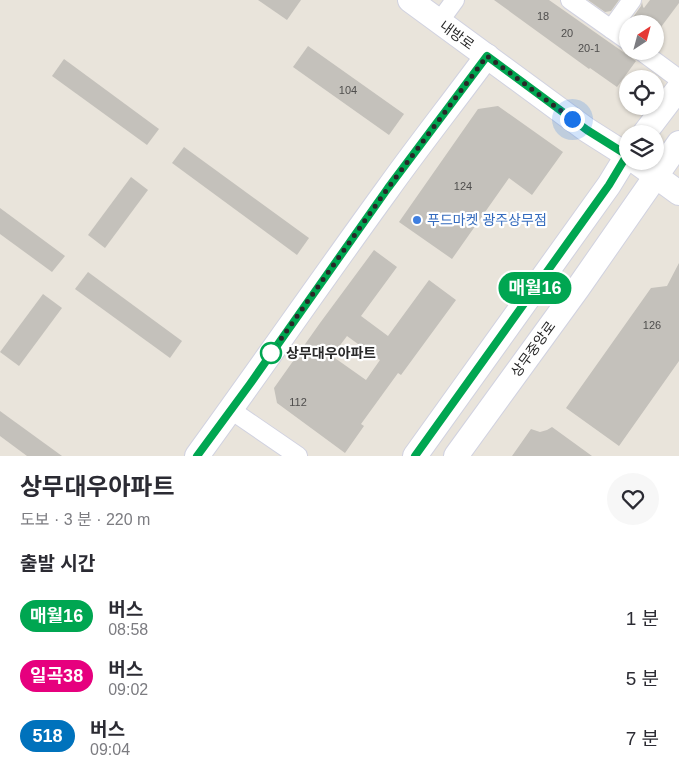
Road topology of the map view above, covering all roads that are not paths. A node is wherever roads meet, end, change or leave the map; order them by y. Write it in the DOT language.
graph roads {
  1 [pos="410,0"];
  2 [pos="455,0"];
  3 [pos="570,0"];
  4 [pos="632,0"];
  5 [pos="439,22"];
  6 [pos="611,29"];
  7 [pos="619,35"];
  8 [pos="487,56"];
  9 [pos="654,60"];
  10 [pos="679,78"];
  11 [pos="679,88"];
  12 [pos="651,125"];
  13 [pos="679,143"];
  14 [pos="619,151"];
  15 [pos="620,170"];
  16 [pos="647,170"];
  17 [pos="656,176"];
  18 [pos="679,193"];
  19 [pos="231,410"];
  20 [pos="197,456"];
  21 [pos="298,456"];
  22 [pos="415,456"];
  23 [pos="456,456"];
  1 -- 5 [label="street, 내방로"];
  2 -- 5 [label="street"];
  3 -- 6 [label="street"];
  4 -- 6 [label="street"];
  5 -- 8 [label="street, 내방로"];
  6 -- 7 [label="street"];
  8 -- 14 [label="street, 내방로"];
  8 -- 19 [label="street"];
  9 -- 10 [label="street"];
  11 -- 12 [label="street"];
  13 -- 17 [label="street, 상무중앙로"];
  15 -- 22 [label="street"];
  16 -- 17 [label="street, 내방로"];
  17 -- 18 [label="street, 내방로"];
  17 -- 23 [label="street, 상무중앙로"];
  19 -- 20 [label="street"];
  19 -- 21 [label="street"];
}
